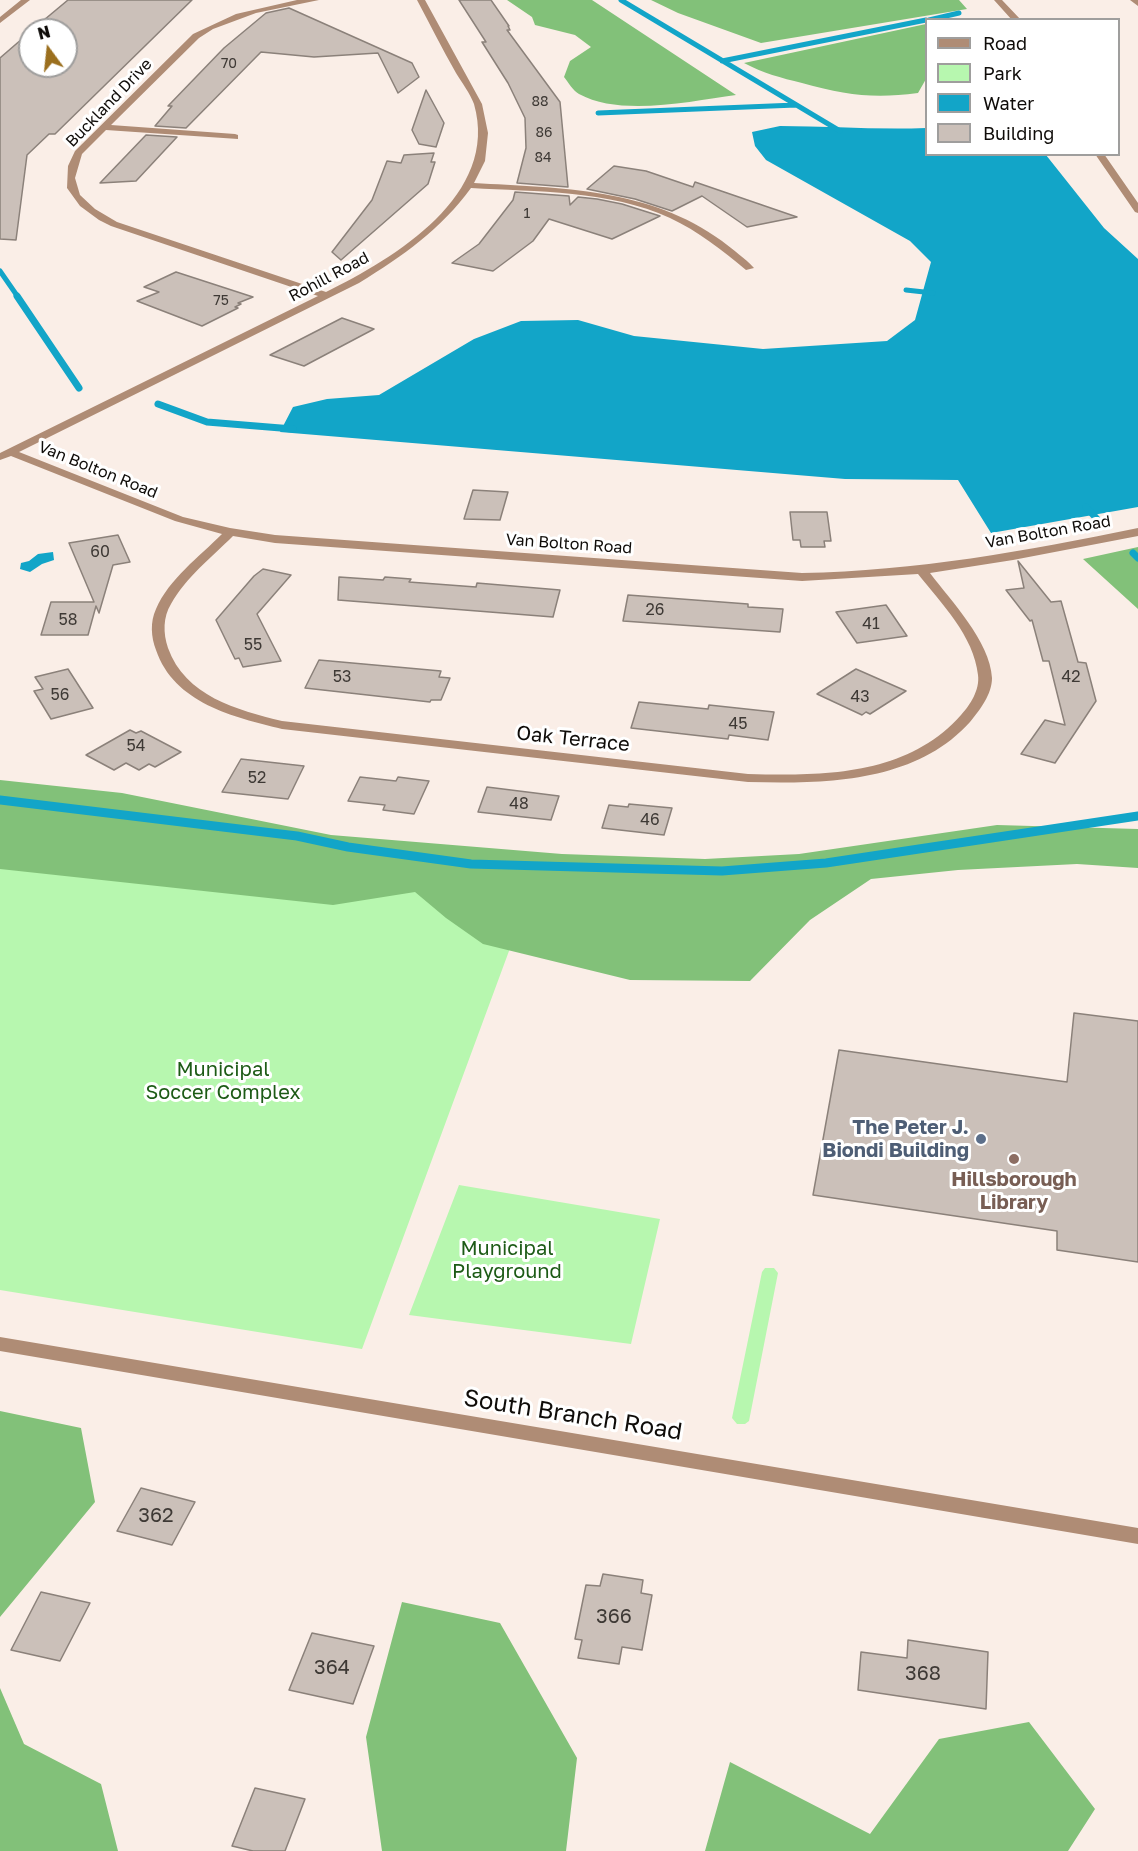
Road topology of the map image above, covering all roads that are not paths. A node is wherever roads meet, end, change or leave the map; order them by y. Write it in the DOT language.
graph roads {
  1 [pos="26,0"];
  2 [pos="315,0"];
  3 [pos="421,0"];
  4 [pos="998,0"];
  5 [pos="1134,0"];
  6 [pos="1138,4"];
  7 [pos="1015,18"];
  8 [pos="0,21"];
  9 [pos="105,127"];
  10 [pos="235,137"];
  11 [pos="1100,156"];
  12 [pos="470,185"];
  13 [pos="1138,210"];
  14 [pos="750,268"];
  15 [pos="328,296"];
  16 [pos="5,454"];
  17 [pos="230,532"];
  18 [pos="1138,532"];
  19 [pos="922,571"];
  20 [pos="0,1344"];
  21 [pos="1138,1536"];
  1 -- 8 [label="street"];
  2 -- 9 [label="street, Buckland Drive"];
  3 -- 12 [label="street, Rohill Road"];
  4 -- 7 [label="street"];
  5 -- 6 [label="street"];
  9 -- 10 [label="street"];
  9 -- 15 [label="street, Buckland Drive"];
  11 -- 13 [label="street"];
  12 -- 14 [label="street"];
  12 -- 15 [label="street, Rohill Road"];
  15 -- 16 [label="street, Rohill Road"];
  16 -- 17 [label="street, Van Bolton Road"];
  17 -- 19 [label="street, Van Bolton Road"];
  17 -- 19 [label="street, Oak Terrace"];
  18 -- 19 [label="street, Van Bolton Road"];
  20 -- 21 [label="street, South Branch Road"];
}
